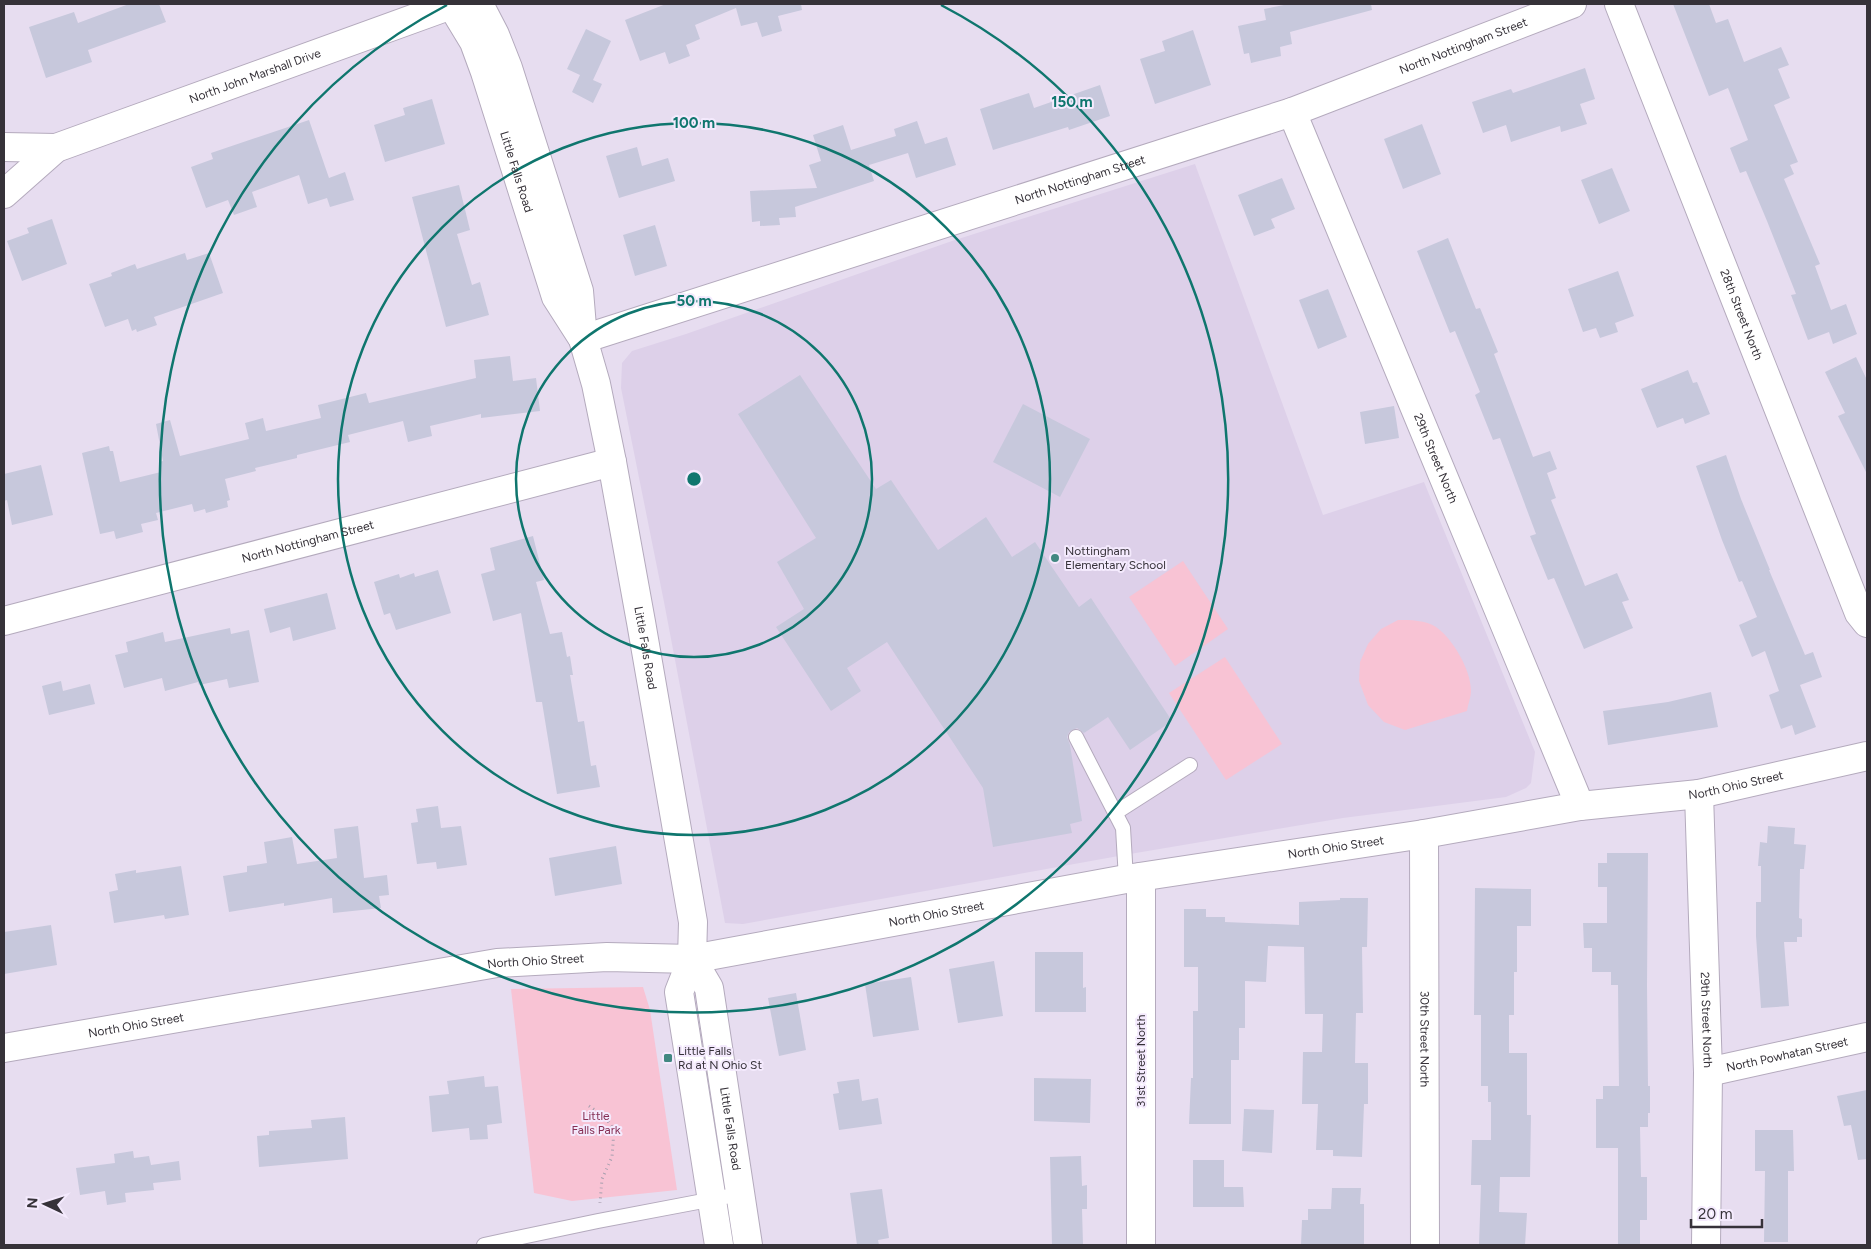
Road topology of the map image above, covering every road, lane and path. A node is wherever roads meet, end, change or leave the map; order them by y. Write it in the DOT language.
graph roads {
  1 [pos="452,4"];
  2 [pos="479,4"];
  3 [pos="1572,4"];
  4 [pos="1618,4"];
  5 [pos="1292,112"];
  6 [pos="4,147"];
  7 [pos="56,148"];
  8 [pos="4,194"];
  9 [pos="583,339"];
  10 [pos="612,462"];
  11 [pos="4,621"];
  12 [pos="1867,624"];
  13 [pos="1076,737"];
  14 [pos="1867,756"];
  15 [pos="1190,765"];
  16 [pos="1699,794"];
  17 [pos="1580,806"];
  18 [pos="1115,813"];
  19 [pos="1424,834"];
  20 [pos="1134,878"];
  21 [pos="692,959"];
  22 [pos="1867,1037"];
  23 [pos="4,1048"];
  24 [pos="1708,1072"];
  25 [pos="589,1106"];
  26 [pos="740,1194"];
  27 [pos="712,1200"];
  28 [pos="602,1220"];
  29 [pos="484,1245"];
  30 [pos="719,1245"];
  31 [pos="748,1245"];
  32 [pos="1141,1245"];
  33 [pos="1425,1245"];
  34 [pos="1706,1245"];
  1 -- 7 [label="street, North John Marshall Drive"];
  1 -- 9 [label="street, Little Falls Road"];
  2 -- 9 [label="street, Little Falls Road"];
  3 -- 5 [label="street, North Nottingham Street"];
  4 -- 12 [label="street, 28th Street North"];
  5 -- 9 [label="street, North Nottingham Street"];
  5 -- 17 [label="street, 29th Street North"];
  6 -- 7 [label="street, North John Marshall Drive"];
  7 -- 8 [label="street, North John Marshall Drive"];
  9 -- 10 [label="street, Little Falls Road"];
  10 -- 11 [label="street, North Nottingham Street"];
  10 -- 21 [label="street, Little Falls Road"];
  13 -- 18 [label="lane"];
  14 -- 16 [label="street, North Ohio Street"];
  15 -- 18 [label="lane"];
  16 -- 17 [label="street, North Ohio Street"];
  16 -- 24 [label="street, 29th Street North"];
  17 -- 19 [label="street, North Ohio Street"];
  18 -- 20 [label="lane"];
  19 -- 20 [label="street, North Ohio Street"];
  19 -- 33 [label="street, 30th Street North"];
  20 -- 21 [label="street, North Ohio Street"];
  20 -- 32 [label="street, 31st Street North"];
  21 -- 23 [label="street, North Ohio Street"];
  21 -- 26 [label="street, Little Falls Road"];
  21 -- 27 [label="street, Little Falls Road"];
  22 -- 24 [label="street, North Powhatan Street"];
  24 -- 34 [label="street, 29th Street North"];
  25 -- 28 [label="path"];
  26 -- 27 [label="lane"];
  26 -- 31 [label="street, Little Falls Road"];
  27 -- 28 [label="lane"];
  27 -- 30 [label="street, Little Falls Road"];
  28 -- 29 [label="lane"];
}
